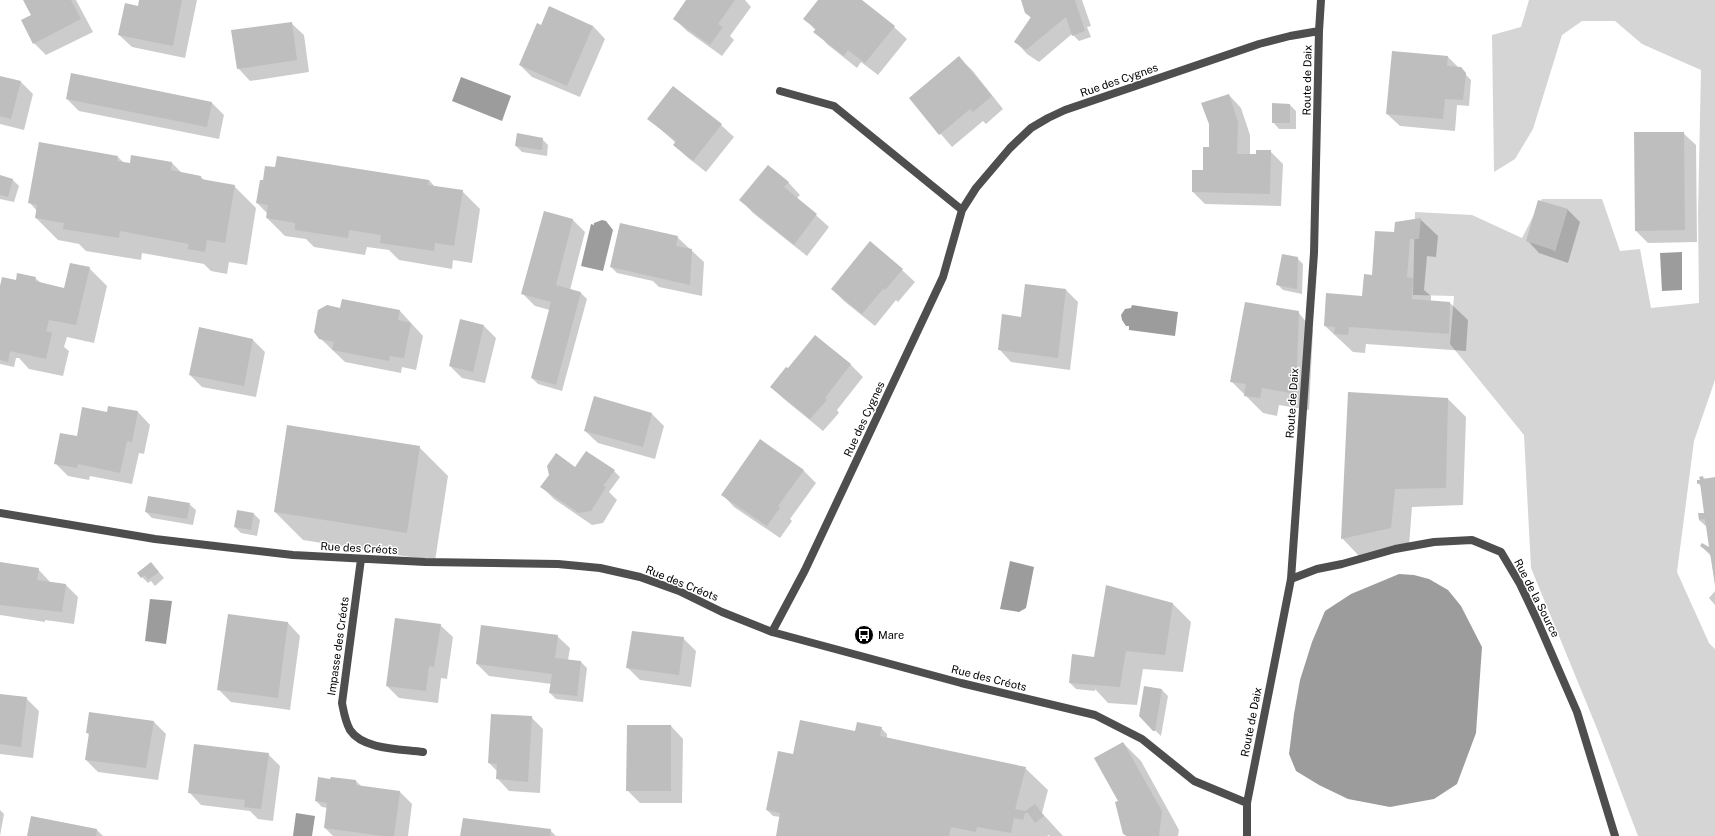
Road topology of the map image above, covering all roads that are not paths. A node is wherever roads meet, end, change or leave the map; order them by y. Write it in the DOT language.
graph roads {
  1 [pos="1321,0"];
  2 [pos="1319,31"];
  3 [pos="780,91"];
  4 [pos="962,210"];
  5 [pos="0,513"];
  6 [pos="362,559"];
  7 [pos="1291,579"];
  8 [pos="772,632"];
  9 [pos="422,752"];
  10 [pos="1247,804"];
  11 [pos="1247,836"];
  12 [pos="1615,836"];
  1 -- 2 [label="street, Route de Daix"];
  2 -- 4 [label="street, Rue des Cygnes"];
  2 -- 7 [label="street, Route de Daix"];
  3 -- 4 [label="street"];
  4 -- 8 [label="street, Rue des Cygnes"];
  5 -- 6 [label="street, Rue des Créots"];
  6 -- 8 [label="street, Rue des Créots"];
  6 -- 9 [label="street, Impasse des Créots"];
  7 -- 10 [label="street, Route de Daix"];
  7 -- 12 [label="street, Rue de la Source"];
  8 -- 10 [label="street, Rue des Créots"];
  10 -- 11 [label="street, Route de Daix"];
}
